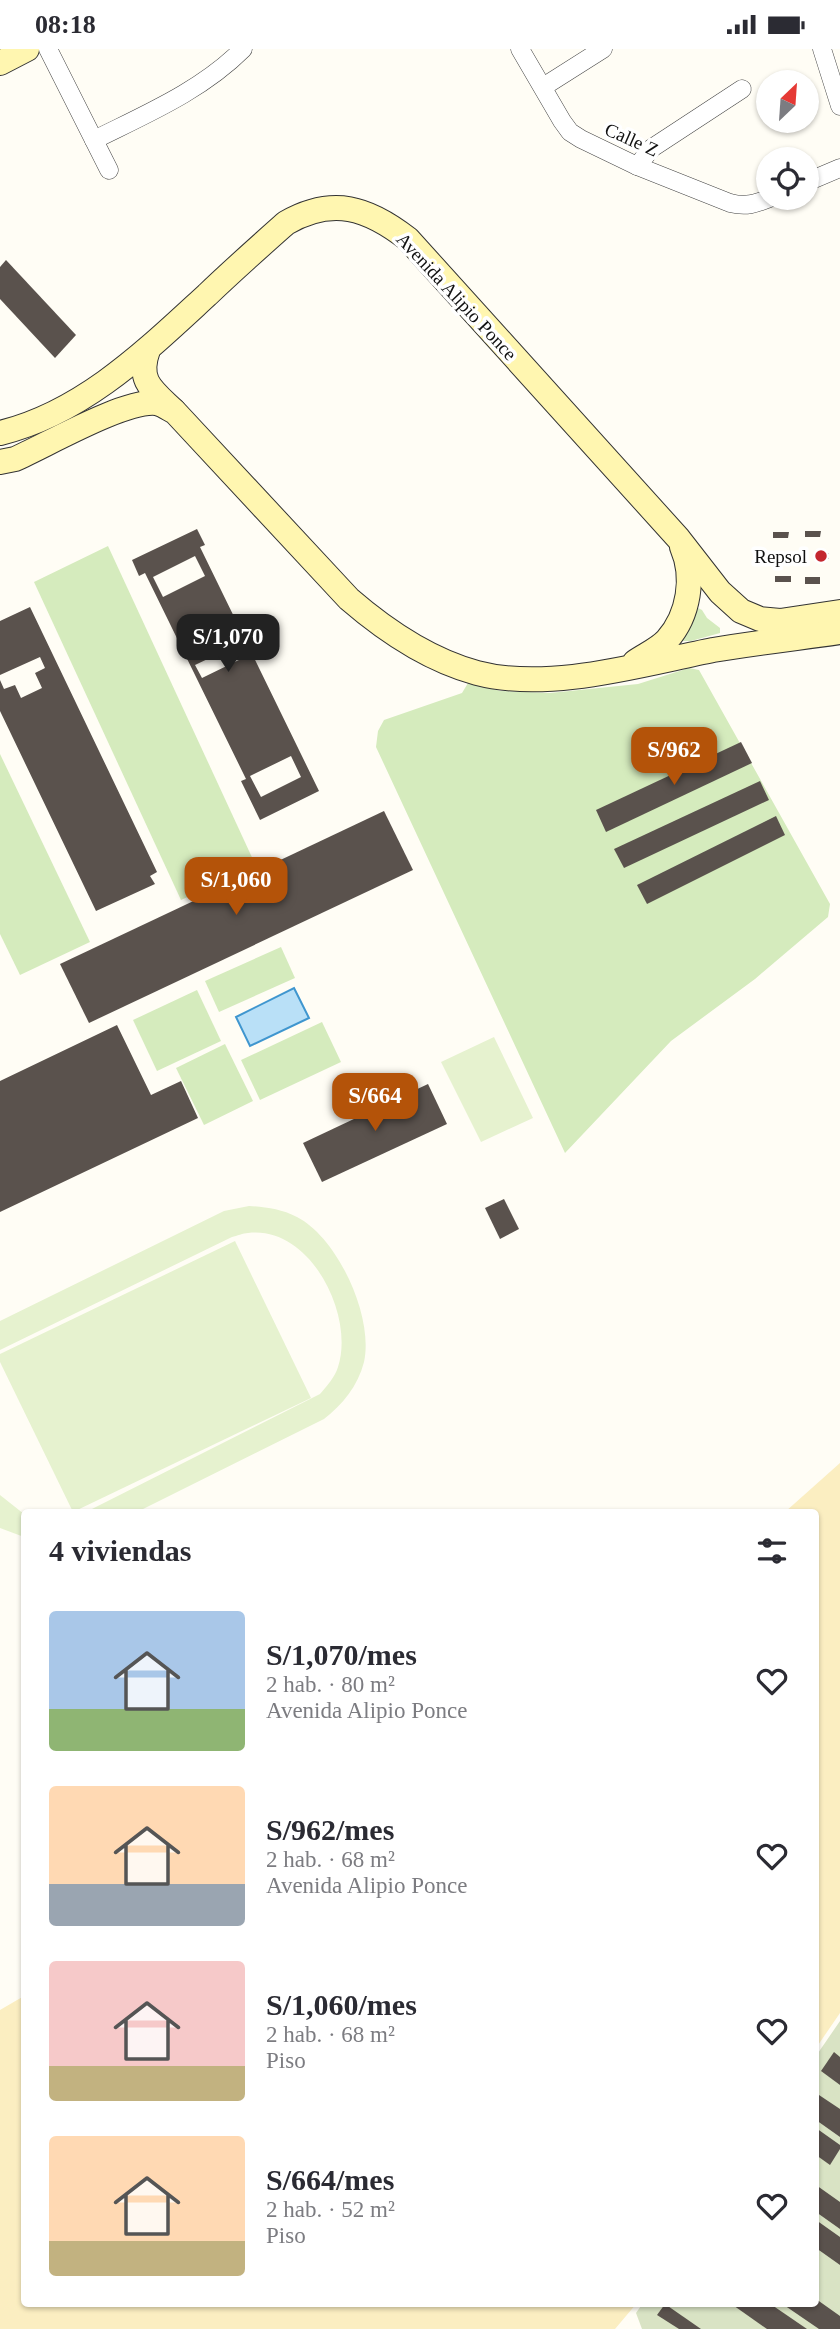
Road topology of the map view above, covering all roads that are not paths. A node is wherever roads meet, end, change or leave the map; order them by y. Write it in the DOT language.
graph roads {
  1 [pos="27,49"];
  2 [pos="48,49"];
  3 [pos="243,49"];
  4 [pos="520,49"];
  5 [pos="603,49"];
  6 [pos="822,49"];
  7 [pos="0,63"];
  8 [pos="543,87"];
  9 [pos="742,89"];
  10 [pos="840,106"];
  11 [pos="94,140"];
  12 [pos="637,166"];
  13 [pos="840,168"];
  14 [pos="109,170"];
  15 [pos="819,177"];
  16 [pos="756,204"];
  17 [pos="148,349"];
  18 [pos="175,412"];
  19 [pos="0,433"];
  20 [pos="0,462"];
  21 [pos="678,538"];
  22 [pos="840,612"];
  23 [pos="840,632"];
  24 [pos="626,669"];
  1 -- 7 [label="main road"];
  2 -- 11 [label="street"];
  3 -- 11 [label="street"];
  4 -- 8 [label="street, Calle Z"];
  5 -- 8 [label="street"];
  6 -- 10 [label="street"];
  8 -- 12 [label="street, Calle Z"];
  9 -- 12 [label="street"];
  11 -- 14 [label="street"];
  12 -- 16 [label="street, Calle Z"];
  13 -- 15 [label="street"];
  17 -- 18 [label="main road"];
  17 -- 19 [label="main road, Avenida Alipio Ponce"];
  17 -- 21 [label="main road, Avenida Alipio Ponce"];
  18 -- 20 [label="main road"];
  18 -- 24 [label="main road"];
  21 -- 22 [label="main road, Avenida Alipio Ponce"];
  21 -- 24 [label="main road"];
  23 -- 24 [label="main road"];
}
